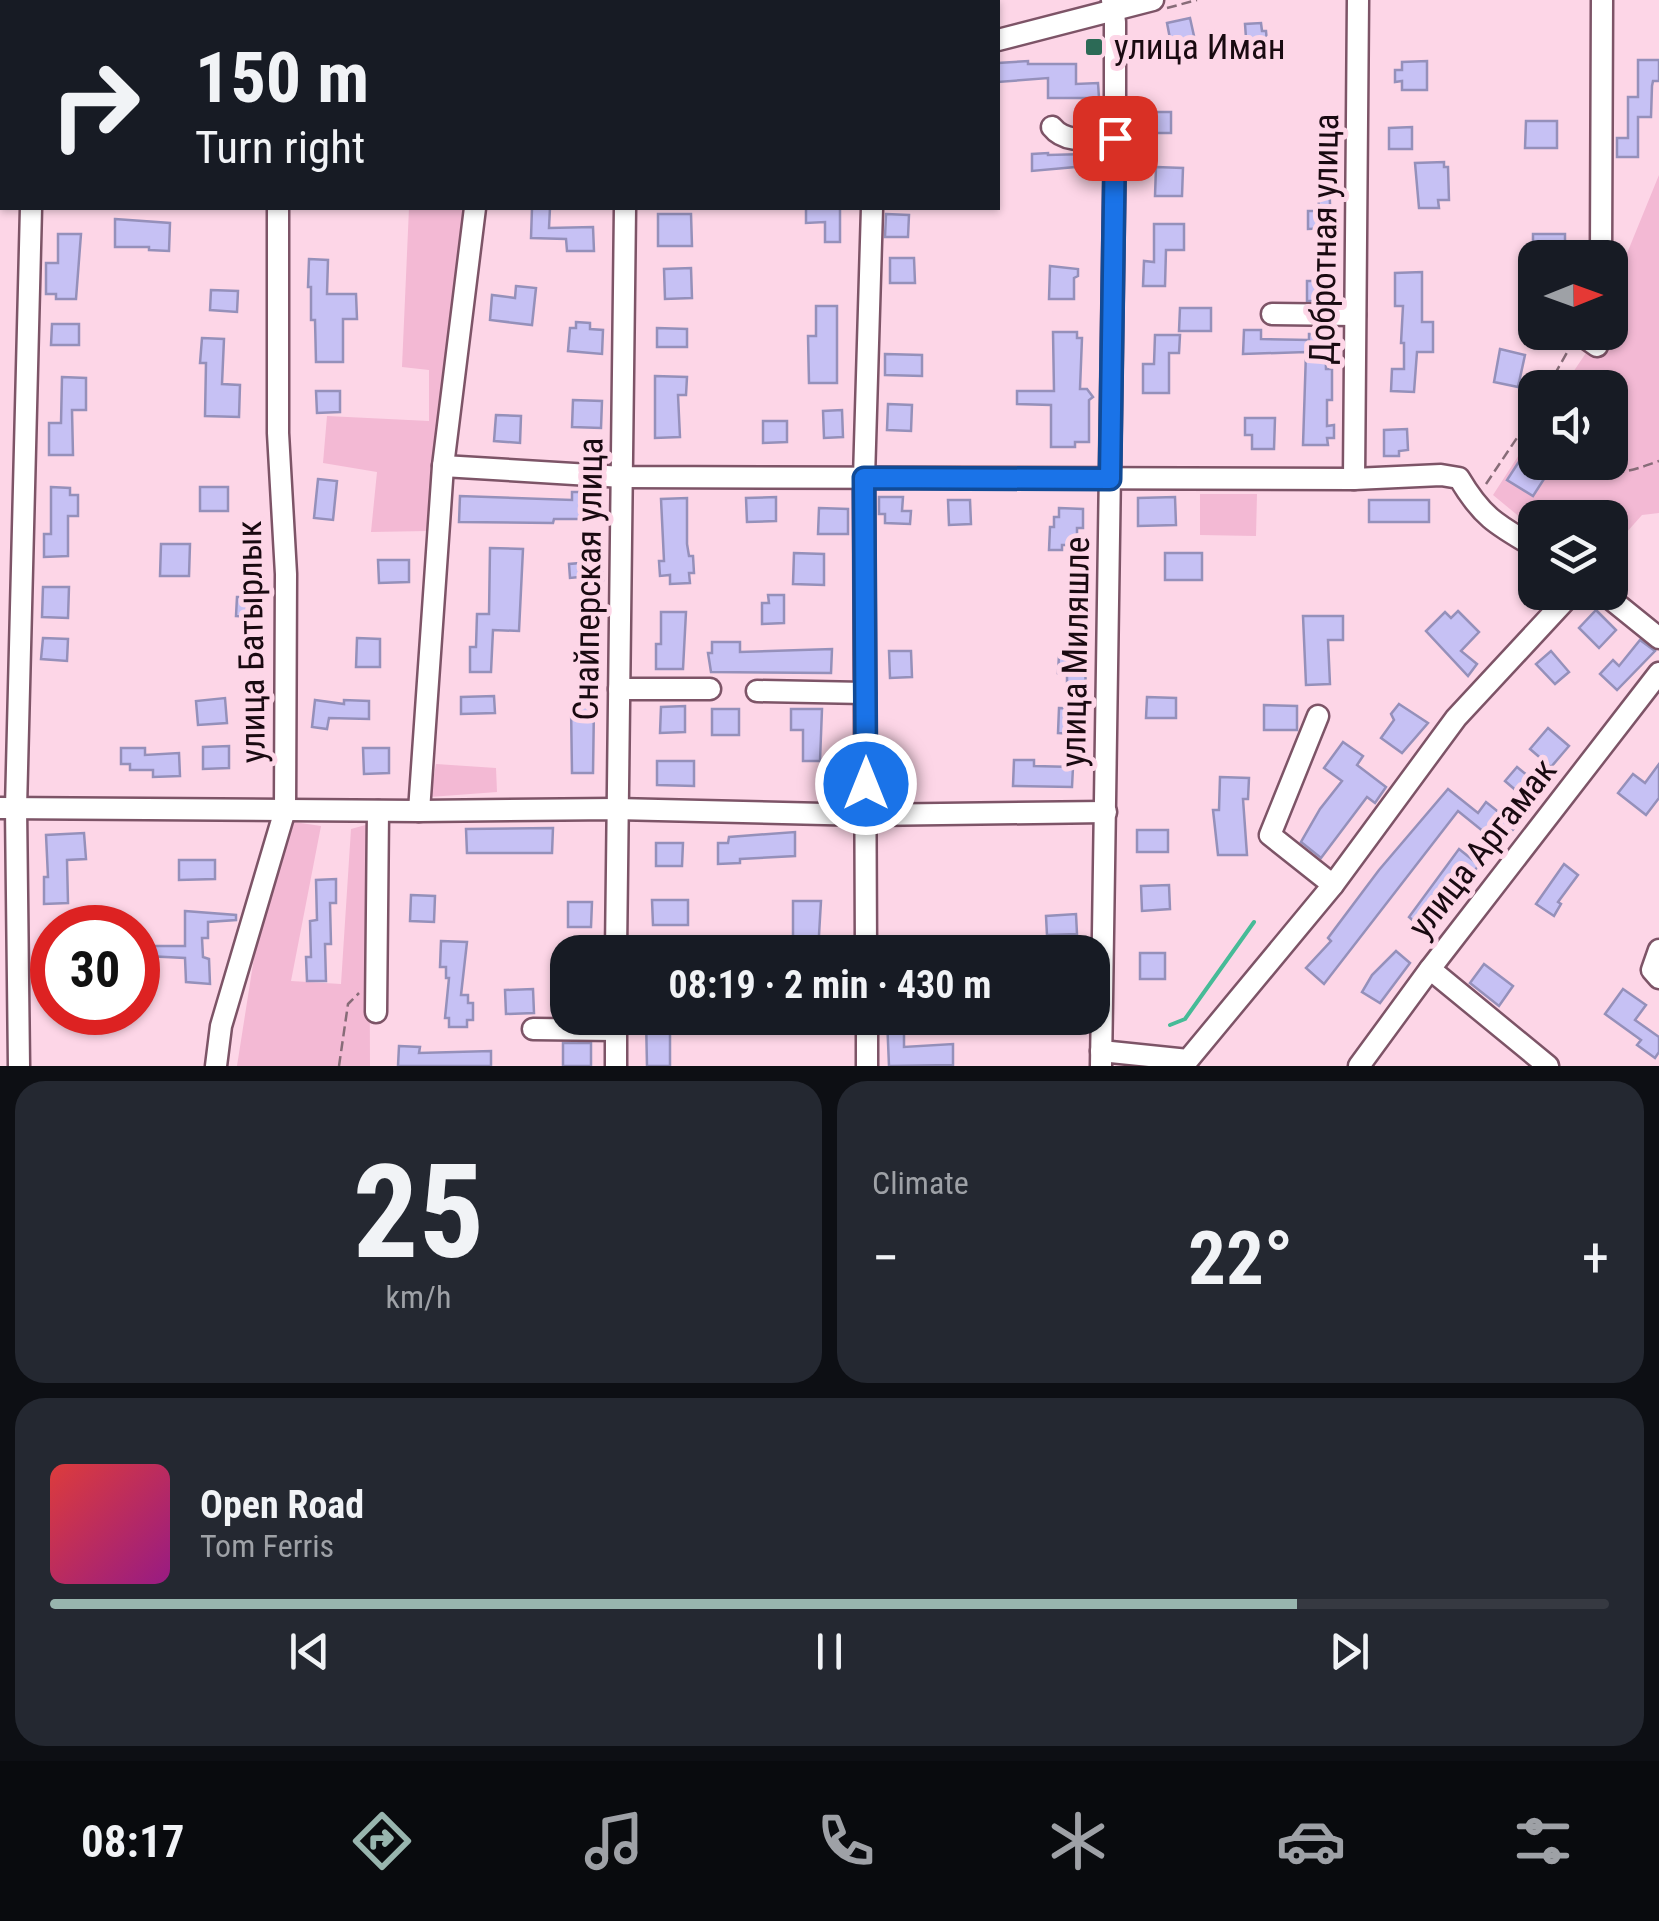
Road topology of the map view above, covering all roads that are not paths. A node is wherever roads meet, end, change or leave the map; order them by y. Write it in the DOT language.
graph roads {
  1 [pos="1154,0"];
  2 [pos="1358,0"];
  3 [pos="1602,0"];
  4 [pos="1113,5"];
  5 [pos="1000,39"];
  6 [pos="1052,127"];
  7 [pos="1115,138"];
  8 [pos="31,210"];
  9 [pos="278,210"];
  10 [pos="475,210"];
  11 [pos="624,210"];
  12 [pos="872,210"];
  13 [pos="1600,240"];
  14 [pos="1272,314"];
  15 [pos="1355,315"];
  16 [pos="443,466"];
  17 [pos="624,477"];
  18 [pos="864,478"];
  19 [pos="1110,479"];
  20 [pos="1354,479"];
  21 [pos="1518,538"];
  22 [pos="1556,610"];
  23 [pos="1624,610"];
  24 [pos="1659,638"];
  25 [pos="1659,673"];
  26 [pos="710,689"];
  27 [pos="619,690"];
  28 [pos="757,691"];
  29 [pos="865,693"];
  30 [pos="1318,716"];
  31 [pos="8,808"];
  32 [pos="616,809"];
  33 [pos="285,810"];
  34 [pos="378,811"];
  35 [pos="419,811"];
  36 [pos="1106,812"];
  37 [pos="866,815"];
  38 [pos="1332,885"];
  39 [pos="616,935"];
  40 [pos="866,935"];
  41 [pos="1659,950"];
  42 [pos="1430,968"];
  43 [pos="1659,978"];
  44 [pos="376,1012"];
  45 [pos="550,1027"];
  46 [pos="533,1028"];
  47 [pos="616,1035"];
  48 [pos="866,1035"];
  49 [pos="1101,1059"];
  50 [pos="19,1066"];
  51 [pos="216,1066"];
  52 [pos="616,1066"];
  53 [pos="867,1066"];
  54 [pos="1359,1066"];
  55 [pos="1548,1066"];
  1 -- 4 [label="street"];
  2 -- 15 [label="street, Добротная улица"];
  3 -- 13 [label="street"];
  4 -- 5 [label="street"];
  4 -- 7 [label="street, улица Миляшле"];
  6 -- 7 [label="street"];
  7 -- 19 [label="street, улица Миляшле"];
  8 -- 31 [label="street"];
  9 -- 33 [label="street, улица Батырлык"];
  10 -- 16 [label="street"];
  11 -- 17 [label="street, Снайперская улица"];
  12 -- 18 [label="street"];
  14 -- 15 [label="street"];
  15 -- 20 [label="street, Добротная улица"];
  16 -- 17 [label="street"];
  16 -- 35 [label="street"];
  17 -- 18 [label="street"];
  17 -- 27 [label="street, Снайперская улица"];
  18 -- 19 [label="street"];
  18 -- 29 [label="street"];
  19 -- 20 [label="street"];
  19 -- 36 [label="street, улица Миляшле"];
  20 -- 21 [label="street"];
  22 -- 38 [label="street"];
  23 -- 24 [label="street"];
  25 -- 42 [label="street, улица Аргамак"];
  26 -- 27 [label="street"];
  27 -- 32 [label="street, Снайперская улица"];
  28 -- 29 [label="street"];
  29 -- 37 [label="street"];
  30 -- 38 [label="street"];
  31 -- 33 [label="street"];
  31 -- 50 [label="street"];
  32 -- 35 [label="street"];
  32 -- 37 [label="street"];
  32 -- 39 [label="street, Снайперская улица"];
  33 -- 34 [label="street"];
  33 -- 51 [label="street, улица Батырлык"];
  34 -- 35 [label="street"];
  34 -- 44 [label="street"];
  36 -- 37 [label="street"];
  36 -- 49 [label="street, улица Миляшле"];
  37 -- 40 [label="street"];
  38 -- 49 [label="street"];
  41 -- 43 [label="street"];
  42 -- 54 [label="street, улица Аргамак"];
  42 -- 55 [label="street"];
  45 -- 46 [label="street"];
  47 -- 52 [label="street"];
  48 -- 53 [label="street"];
}
